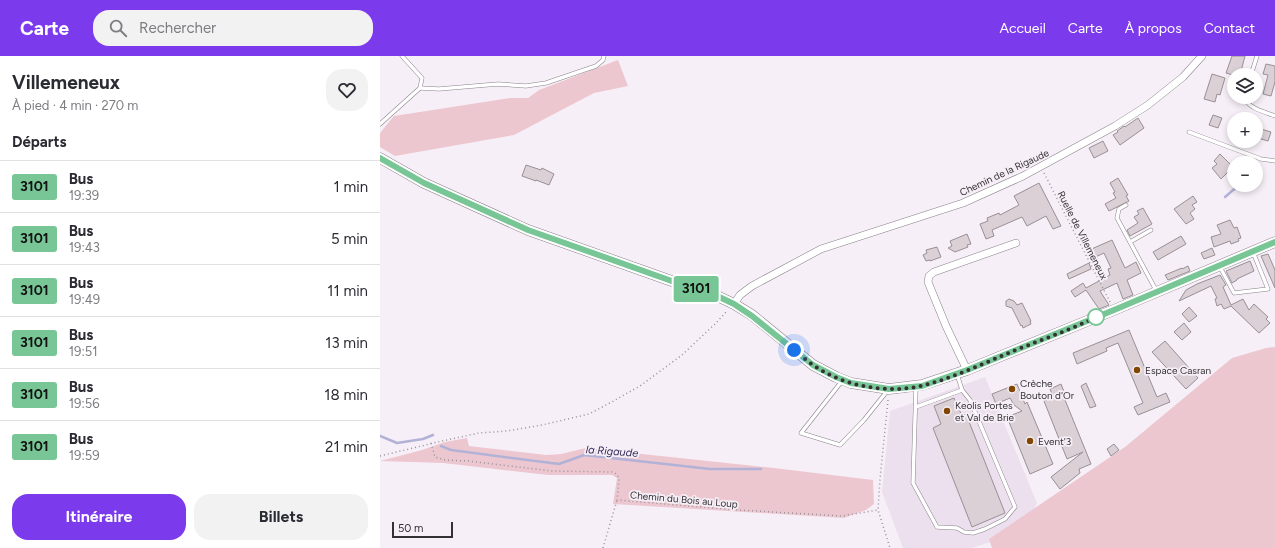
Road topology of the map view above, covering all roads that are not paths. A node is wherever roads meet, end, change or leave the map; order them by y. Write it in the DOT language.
graph roads {
  1 [pos="402,56"];
  2 [pos="604,56"];
  3 [pos="1202,56"];
  4 [pos="1257,56"];
  5 [pos="1253,68"];
  6 [pos="420,88"];
  7 [pos="1248,104"];
  8 [pos="1275,116"];
  9 [pos="380,124"];
  10 [pos="1189,132"];
  11 [pos="1252,156"];
  12 [pos="380,158"];
  13 [pos="1263,159"];
  14 [pos="1275,160"];
  15 [pos="1126,205"];
  16 [pos="1151,230"];
  17 [pos="1130,242"];
  18 [pos="1275,242"];
  19 [pos="1016,243"];
  20 [pos="1253,251"];
  21 [pos="1219,265"];
  22 [pos="1157,292"];
  23 [pos="734,304"];
  24 [pos="967,370"];
  25 [pos="957,374"];
  26 [pos="842,380"];
  27 [pos="916,387"];
  28 [pos="889,389"];
  29 [pos="962,390"];
  30 [pos="916,407"];
  1 -- 6 [label="lane"];
  2 -- 6 [label="lane"];
  3 -- 23 [label="street, Chemin de la Rigaude"];
  4 -- 5 [label="lane"];
  6 -- 9 [label="lane"];
  7 -- 8 [label="lane"];
  10 -- 11 [label="lane"];
  12 -- 23 [label="main road"];
  13 -- 14 [label="lane"];
  15 -- 17 [label="lane"];
  16 -- 17 [label="lane"];
  17 -- 22 [label="lane"];
  18 -- 20 [label="main road"];
  19 -- 24 [label="street"];
  20 -- 21 [label="main road"];
  20 -- 21 [label="lane"];
  21 -- 22 [label="main road"];
  22 -- 24 [label="main road"];
  23 -- 26 [label="main road"];
  24 -- 25 [label="main road"];
  25 -- 27 [label="main road"];
  25 -- 29 [label="lane"];
  26 -- 28 [label="main road"];
  26 -- 28 [label="lane"];
  27 -- 28 [label="main road"];
  27 -- 30 [label="lane"];
  29 -- 30 [label="lane"];
  29 -- 30 [label="lane"];
}
